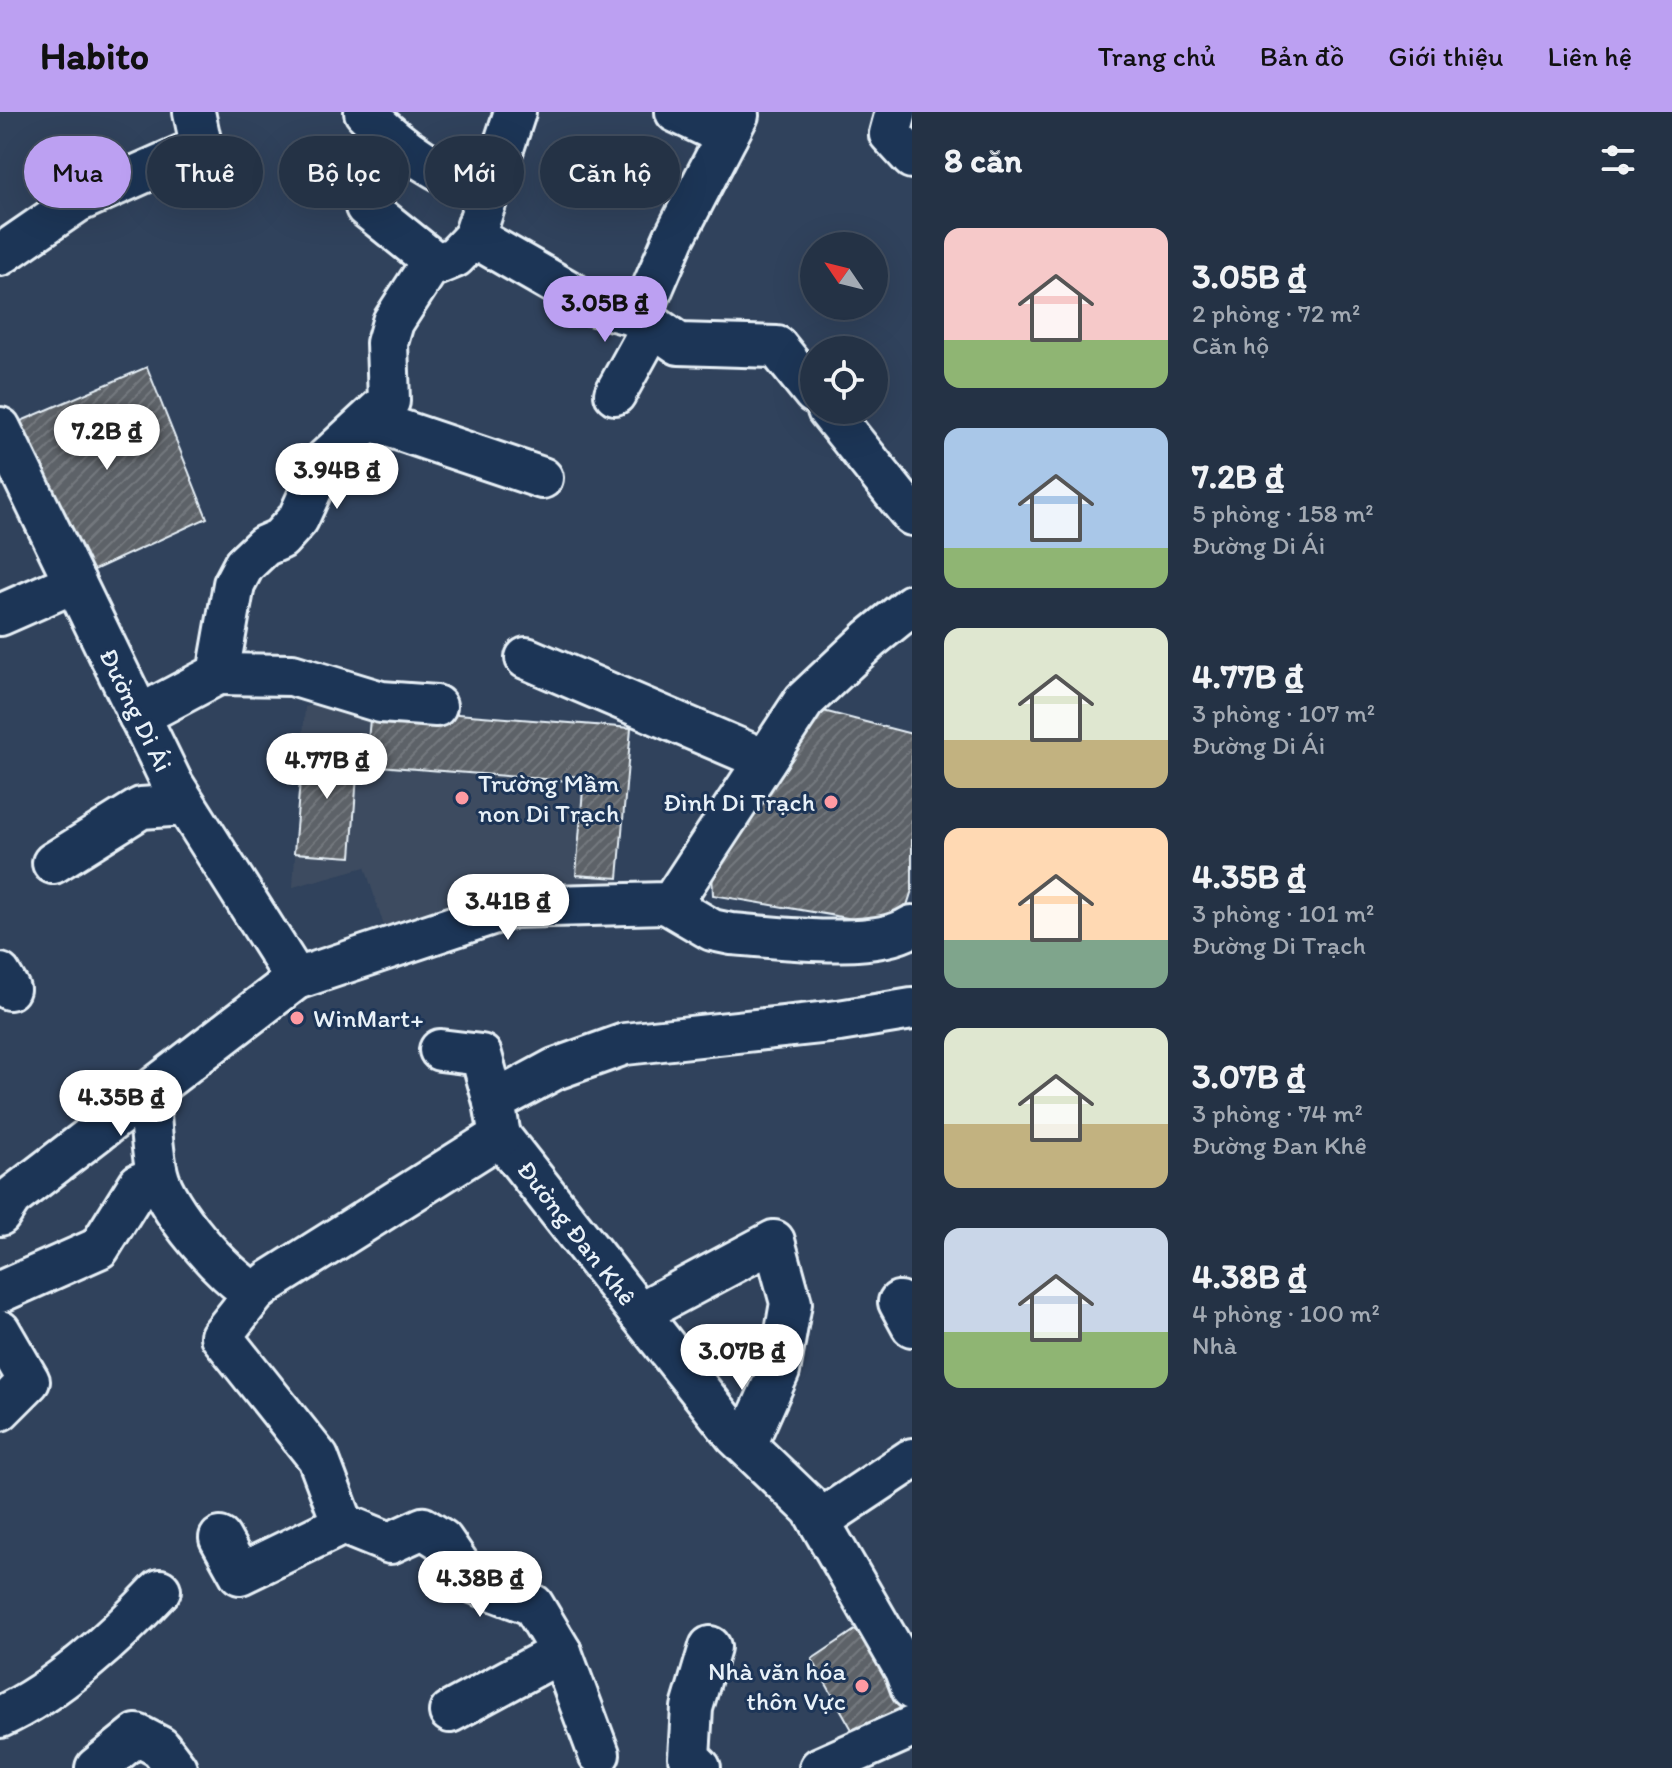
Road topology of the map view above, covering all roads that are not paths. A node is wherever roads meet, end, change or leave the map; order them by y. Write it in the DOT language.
graph roads {
  1 [pos="194,112"];
  2 [pos="365,112"];
  3 [pos="515,112"];
  4 [pos="676,112"];
  5 [pos="896,112"];
  6 [pos="507,136"];
  7 [pos="912,158"];
  8 [pos="425,164"];
  9 [pos="367,208"];
  10 [pos="483,208"];
  11 [pos="474,237"];
  12 [pos="0,255"];
  13 [pos="437,264"];
  14 [pos="646,321"];
  15 [pos="800,376"];
  16 [pos="615,394"];
  17 [pos="370,420"];
  18 [pos="839,424"];
  19 [pos="0,428"];
  20 [pos="542,478"];
  21 [pos="912,515"];
  22 [pos="75,582"];
  23 [pos="912,605"];
  24 [pos="0,615"];
  25 [pos="526,658"];
  26 [pos="218,674"];
  27 [pos="436,706"];
  28 [pos="139,716"];
  29 [pos="765,760"];
  30 [pos="185,805"];
  31 [pos="53,863"];
  32 [pos="666,903"];
  33 [pos="912,926"];
  34 [pos="296,979"];
  35 [pos="912,1009"];
  36 [pos="440,1050"];
  37 [pos="148,1092"];
  38 [pos="497,1119"];
  39 [pos="157,1177"];
  40 [pos="4,1201"];
  41 [pos="0,1292"];
  42 [pos="255,1293"];
  43 [pos="639,1313"];
  44 [pos="0,1331"];
  45 [pos="0,1410"];
  46 [pos="746,1445"];
  47 [pos="912,1459"];
  48 [pos="819,1521"];
  49 [pos="343,1524"];
  50 [pos="220,1538"];
  51 [pos="160,1590"];
  52 [pos="710,1647"];
  53 [pos="561,1652"];
  54 [pos="912,1689"];
  55 [pos="450,1712"];
  56 [pos="0,1717"];
  57 [pos="912,1727"];
  58 [pos="599,1754"];
  59 [pos="696,1767"];
  60 [pos="96,1768"];
  61 [pos="176,1768"];
  62 [pos="820,1768"];
  1 -- 12 [label="street"];
  2 -- 8 [label="street"];
  3 -- 6 [label="street"];
  4 -- 14 [label="street"];
  5 -- 7 [label="street"];
  9 -- 13 [label="street"];
  10 -- 11 [label="street"];
  11 -- 13 [label="street"];
  11 -- 14 [label="street"];
  13 -- 17 [label="street"];
  14 -- 15 [label="street"];
  14 -- 16 [label="street"];
  17 -- 20 [label="street"];
  17 -- 26 [label="street"];
  18 -- 21 [label="street"];
  19 -- 22 [label="street, Đường Di Ái"];
  22 -- 24 [label="street"];
  22 -- 28 [label="street, Đường Di Ái"];
  23 -- 29 [label="street"];
  25 -- 29 [label="street"];
  26 -- 27 [label="street"];
  26 -- 28 [label="street"];
  28 -- 30 [label="street, Đường Di Ái"];
  29 -- 32 [label="street"];
  30 -- 31 [label="street"];
  30 -- 34 [label="street, Đường Di Ái"];
  32 -- 33 [label="street"];
  32 -- 34 [label="street"];
  34 -- 37 [label="street"];
  35 -- 38 [label="street"];
  36 -- 38 [label="street"];
  37 -- 39 [label="street"];
  37 -- 40 [label="street"];
  38 -- 42 [label="street, Đường Đan Khê"];
  38 -- 43 [label="street, Đường Đan Khê"];
  39 -- 41 [label="street"];
  39 -- 42 [label="street"];
  42 -- 49 [label="street, Đường Đan Khê"];
  43 -- 46 [label="street, Đường Đan Khê"];
  43 -- 46 [label="street"];
  44 -- 45 [label="street"];
  46 -- 48 [label="street, Đường Đan Khê"];
  47 -- 48 [label="street"];
  48 -- 54 [label="street, Đường Đan Khê"];
  49 -- 50 [label="street"];
  49 -- 53 [label="street"];
  51 -- 56 [label="street"];
  52 -- 59 [label="street"];
  53 -- 55 [label="street"];
  53 -- 58 [label="street"];
  57 -- 62 [label="street"];
  60 -- 61 [label="street"];
}
